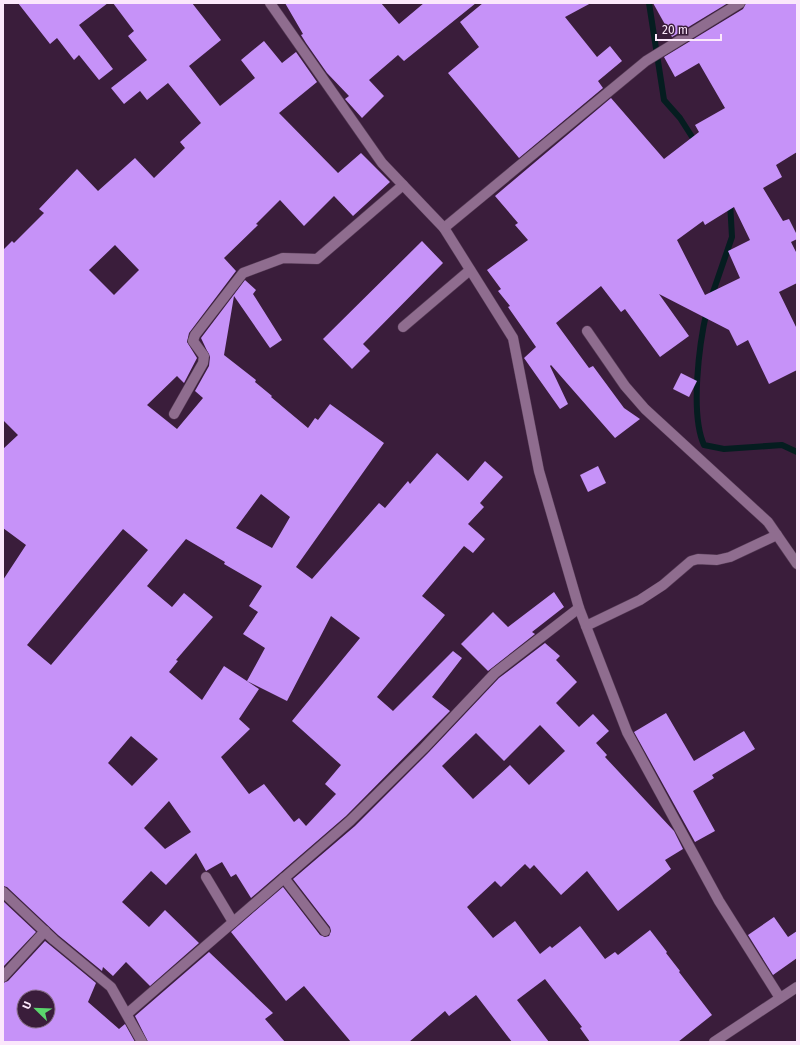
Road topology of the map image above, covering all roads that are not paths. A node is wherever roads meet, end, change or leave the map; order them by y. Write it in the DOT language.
graph roads {
  1 [pos="270,3"];
  2 [pos="740,3"];
  3 [pos="403,185"];
  4 [pos="444,228"];
  5 [pos="470,270"];
  6 [pos="403,326"];
  7 [pos="587,330"];
  8 [pos="174,414"];
  9 [pos="777,535"];
  10 [pos="797,564"];
  11 [pos="579,608"];
  12 [pos="586,626"];
  13 [pos="206,877"];
  14 [pos="284,878"];
  15 [pos="3,892"];
  16 [pos="233,922"];
  17 [pos="45,931"];
  18 [pos="325,931"];
  19 [pos="3,977"];
  20 [pos="797,987"];
  21 [pos="780,998"];
  22 [pos="128,1013"];
  23 [pos="142,1042"];
  24 [pos="714,1042"];
  1 -- 3 [label="street"];
  2 -- 4 [label="street"];
  3 -- 4 [label="street"];
  3 -- 8 [label="street"];
  4 -- 5 [label="street"];
  5 -- 6 [label="street"];
  5 -- 11 [label="street"];
  7 -- 9 [label="street"];
  9 -- 10 [label="street"];
  9 -- 12 [label="street"];
  11 -- 12 [label="street"];
  11 -- 14 [label="street"];
  12 -- 21 [label="street"];
  13 -- 16 [label="street"];
  14 -- 16 [label="street"];
  14 -- 18 [label="street"];
  15 -- 17 [label="street"];
  16 -- 22 [label="street"];
  17 -- 19 [label="street"];
  17 -- 22 [label="street"];
  20 -- 21 [label="street"];
  21 -- 24 [label="street"];
  22 -- 23 [label="street"];
}
